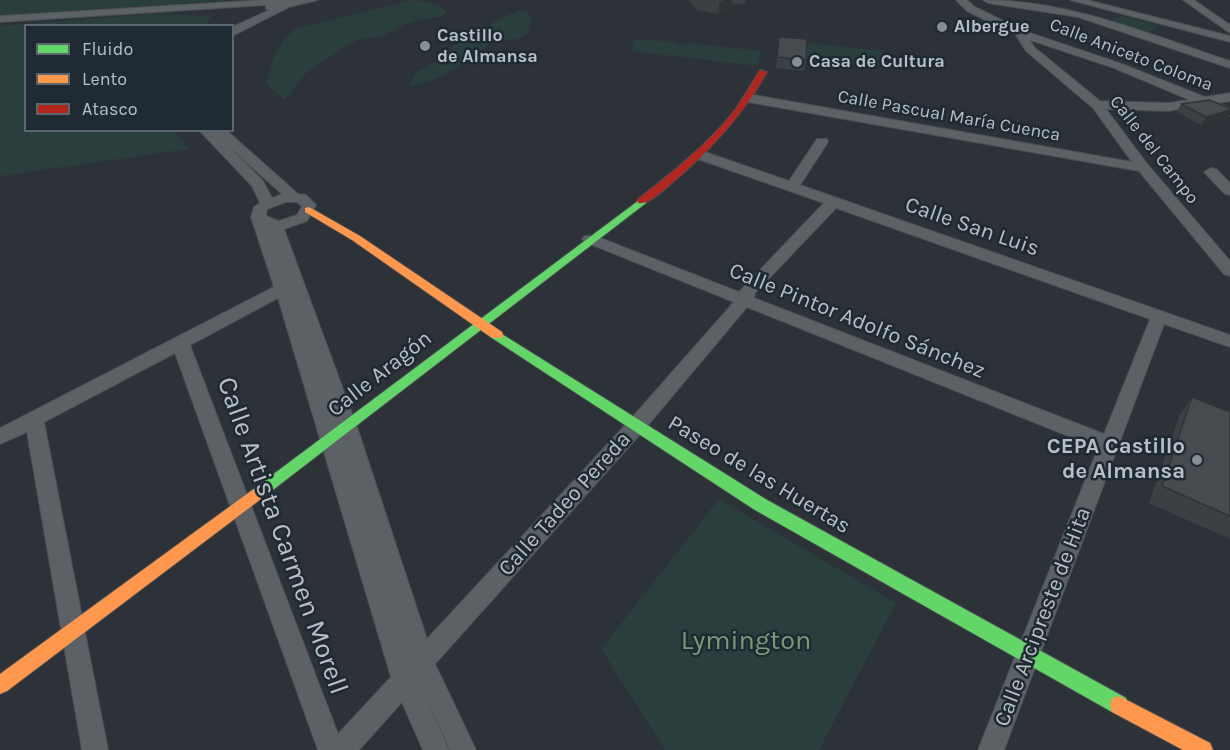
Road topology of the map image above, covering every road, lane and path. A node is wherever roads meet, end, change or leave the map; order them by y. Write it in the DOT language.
graph roads {
  1 [pos="281,0"];
  2 [pos="962,0"];
  3 [pos="988,0"];
  4 [pos="1075,0"];
  5 [pos="1188,0"];
  6 [pos="309,1"];
  7 [pos="251,7"];
  8 [pos="164,9"];
  9 [pos="1119,13"];
  10 [pos="0,19"];
  11 [pos="1104,22"];
  12 [pos="1230,30"];
  13 [pos="235,31"];
  14 [pos="1020,33"];
  15 [pos="1230,39"];
  16 [pos="1230,65"];
  17 [pos="763,72"];
  18 [pos="1230,97"];
  19 [pos="748,98"];
  20 [pos="1206,102"];
  21 [pos="1097,105"];
  22 [pos="1230,112"];
  23 [pos="207,132"];
  24 [pos="220,132"];
  25 [pos="822,142"];
  26 [pos="700,155"];
  27 [pos="1143,168"];
  28 [pos="1230,172"];
  29 [pos="792,187"];
  30 [pos="1230,191"];
  31 [pos="293,197"];
  32 [pos="834,201"];
  33 [pos="309,210"];
  34 [pos="268,216"];
  35 [pos="590,239"];
  36 [pos="1230,271"];
  37 [pos="283,289"];
  38 [pos="744,301"];
  39 [pos="1159,316"];
  40 [pos="479,323"];
  41 [pos="1230,341"];
  42 [pos="180,342"];
  43 [pos="34,419"];
  44 [pos="636,426"];
  45 [pos="339,433"];
  46 [pos="0,436"];
  47 [pos="1108,444"];
  48 [pos="241,507"];
  49 [pos="72,632"];
  50 [pos="1028,656"];
  51 [pos="422,662"];
  52 [pos="405,681"];
  53 [pos="0,685"];
  54 [pos="95,750"];
  55 [pos="331,750"];
  56 [pos="341,750"];
  57 [pos="436,750"];
  58 [pos="463,750"];
  59 [pos="992,750"];
  60 [pos="1203,750"];
  1 -- 7 [label="street"];
  2 -- 14 [label="street, Calle Aniceto Coloma"];
  3 -- 11 [label="street"];
  4 -- 9 [label="street"];
  5 -- 12 [label="street"];
  6 -- 7 [label="street"];
  6 -- 13 [label="street"];
  7 -- 8 [label="street"];
  7 -- 8 [label="street"];
  7 -- 13 [label="street"];
  8 -- 10 [label="street"];
  9 -- 11 [label="street"];
  9 -- 15 [label="street"];
  11 -- 16 [label="street"];
  14 -- 20 [label="street, Calle Aniceto Coloma"];
  14 -- 21 [label="street, Calle del Campo"];
  17 -- 19 [label="street, Calle Aragón"];
  18 -- 20 [label="street"];
  19 -- 26 [label="street, Calle Aragón"];
  19 -- 27 [label="street, Calle Pascual María Cuenca"];
  20 -- 21 [label="street"];
  20 -- 22 [label="street, Calle Aniceto Coloma"];
  21 -- 27 [label="street, Calle del Campo"];
  23 -- 34 [label="street"];
  24 -- 31 [label="street"];
  25 -- 29 [label="street"];
  26 -- 29 [label="street, Calle San Luis"];
  26 -- 35 [label="street, Calle Aragón"];
  27 -- 36 [label="street, Calle del Campo"];
  28 -- 30 [label="street"];
  29 -- 32 [label="street, Calle San Luis"];
  31 -- 33 [label="street"];
  31 -- 34 [label="street"];
  32 -- 38 [label="street, Calle Tadeo Pereda"];
  32 -- 39 [label="street, Calle San Luis"];
  33 -- 34 [label="street"];
  33 -- 40 [label="street, Paseo de las Huertas"];
  34 -- 37 [label="street"];
  34 -- 45 [label="street"];
  35 -- 38 [label="street, Calle Pintor Adolfo Sánchez"];
  35 -- 40 [label="street, Calle Aragón"];
  37 -- 42 [label="street"];
  37 -- 45 [label="street"];
  38 -- 44 [label="street, Calle Tadeo Pereda"];
  38 -- 47 [label="street, Calle Pintor Adolfo Sánchez"];
  39 -- 41 [label="street, Calle San Luis"];
  39 -- 47 [label="street, Calle Arcipreste de Hita"];
  40 -- 44 [label="street, Paseo de las Huertas"];
  40 -- 45 [label="street, Calle Aragón"];
  42 -- 43 [label="street"];
  42 -- 48 [label="street, Calle Artista Carmen Morell"];
  43 -- 46 [label="street"];
  43 -- 49 [label="street"];
  44 -- 50 [label="street, Paseo de las Huertas"];
  44 -- 51 [label="street, Calle Tadeo Pereda"];
  45 -- 48 [label="street, Calle Aragón"];
  45 -- 51 [label="street"];
  45 -- 52 [label="street"];
  47 -- 50 [label="street, Calle Arcipreste de Hita"];
  48 -- 49 [label="street, Calle Aragón"];
  48 -- 55 [label="street, Calle Artista Carmen Morell"];
  49 -- 53 [label="street, Calle Aragón"];
  49 -- 54 [label="street"];
  50 -- 59 [label="street, Calle Arcipreste de Hita"];
  50 -- 60 [label="street, Paseo de las Huertas"];
  51 -- 52 [label="street, Calle Tadeo Pereda"];
  51 -- 58 [label="street"];
  52 -- 56 [label="street, Calle Tadeo Pereda"];
  52 -- 57 [label="street"];
}
